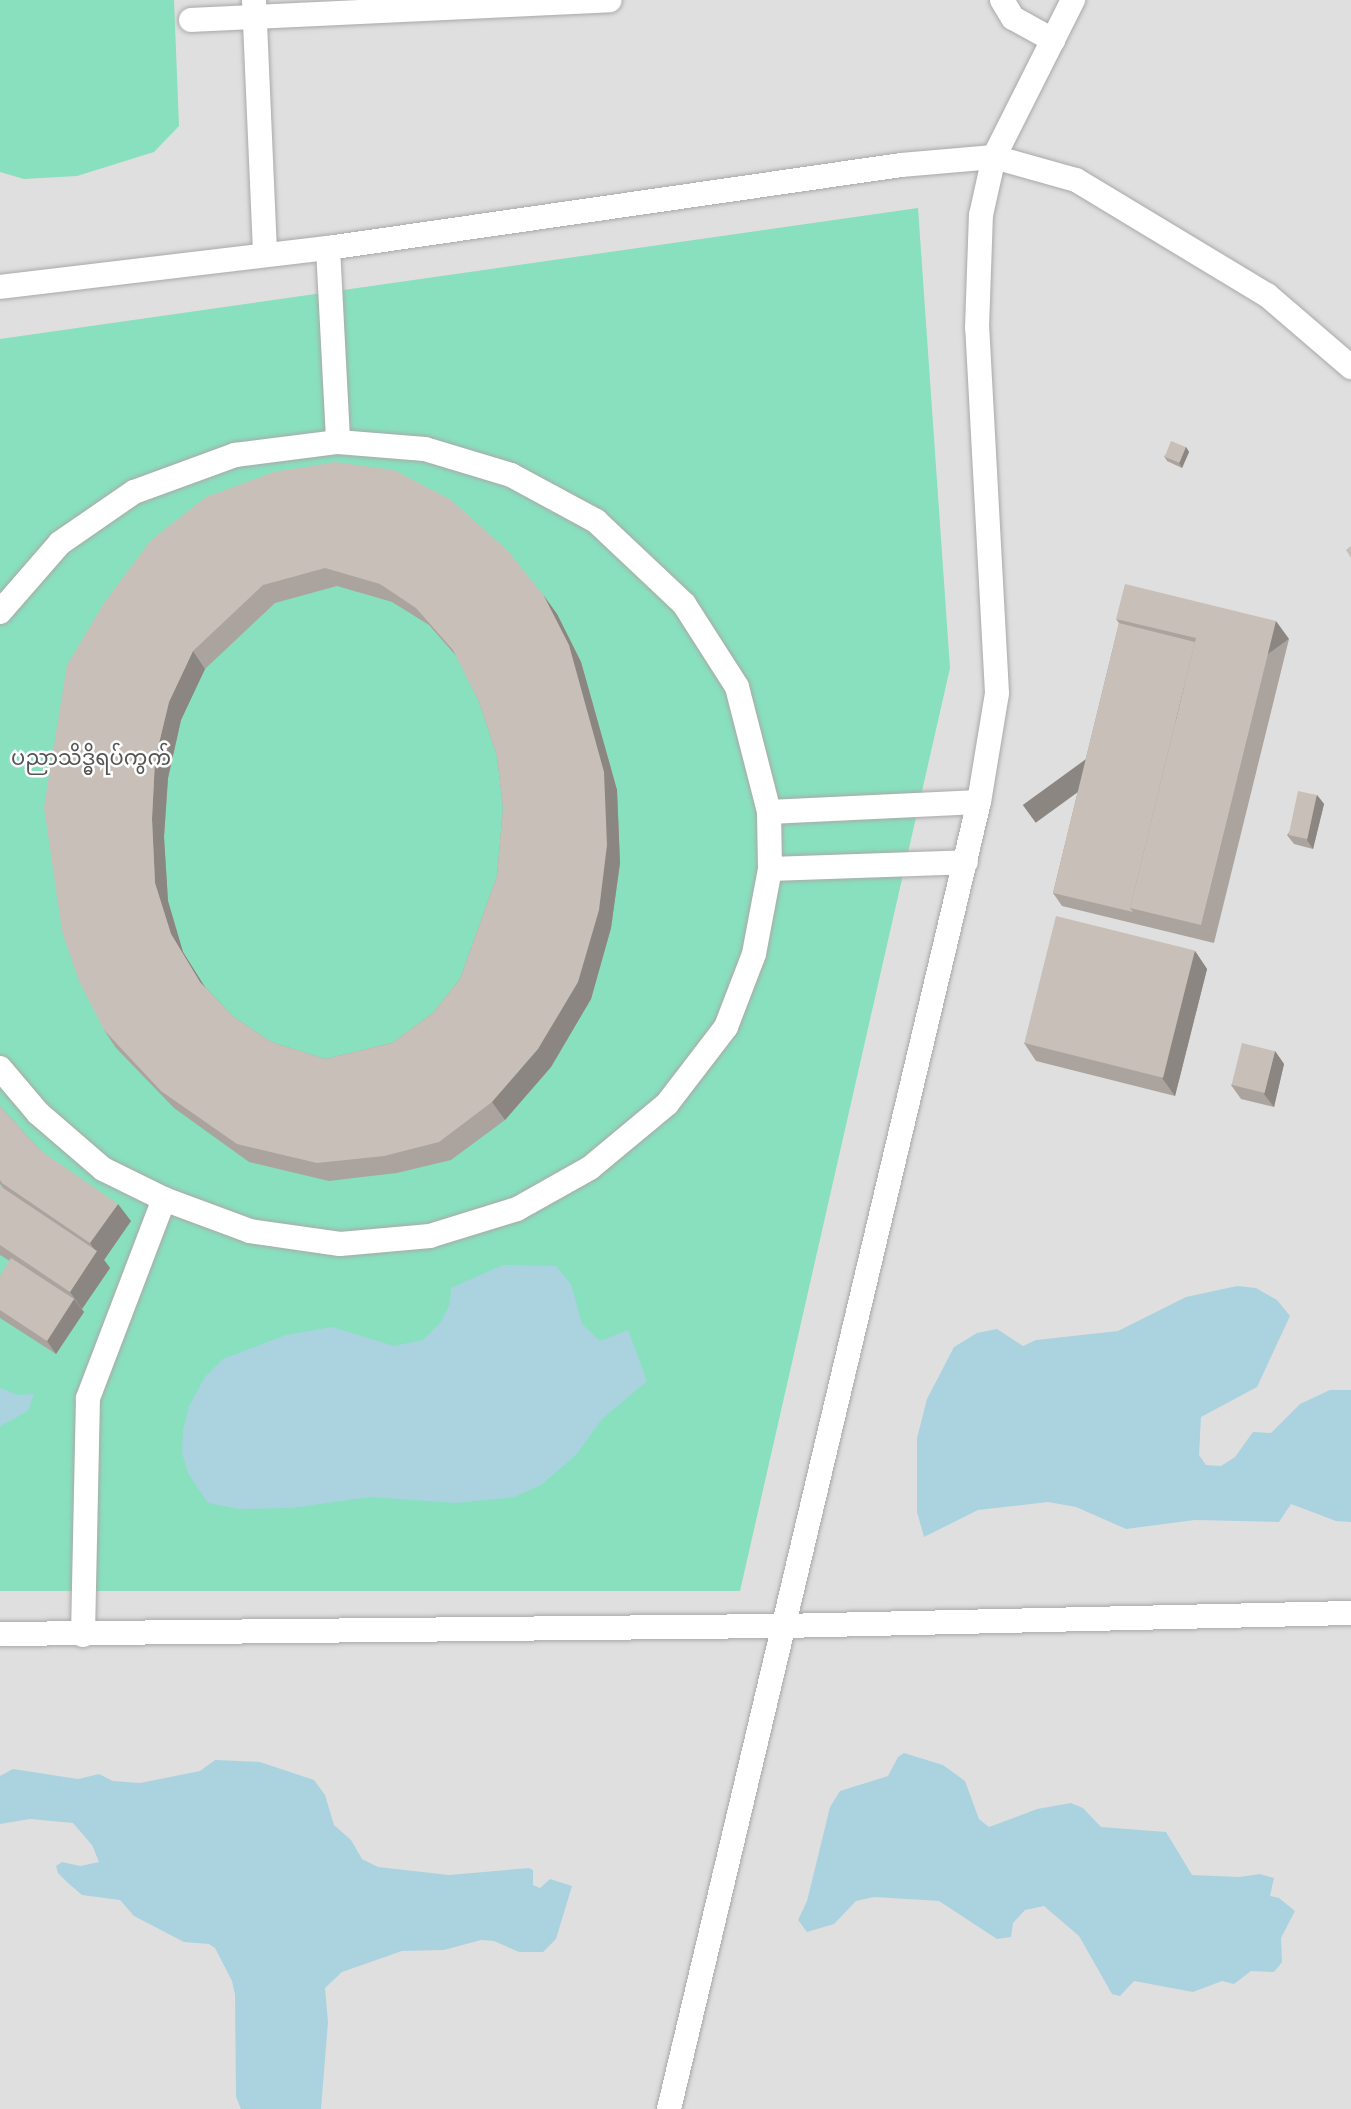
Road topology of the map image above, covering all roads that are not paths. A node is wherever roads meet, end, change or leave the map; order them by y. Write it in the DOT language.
graph roads {
  1 [pos="610,0"];
  2 [pos="1002,0"];
  3 [pos="1073,0"];
  4 [pos="255,9"];
  5 [pos="191,20"];
  6 [pos="1053,40"];
  7 [pos="994,158"];
  8 [pos="328,248"];
  9 [pos="265,255"];
  10 [pos="0,287"];
  11 [pos="1351,367"];
  12 [pos="338,442"];
  13 [pos="0,612"];
  14 [pos="979,802"];
  15 [pos="769,812"];
  16 [pos="966,862"];
  17 [pos="770,869"];
  18 [pos="0,1068"];
  19 [pos="164,1199"];
  20 [pos="1351,1613"];
  21 [pos="782,1626"];
  22 [pos="0,1634"];
  23 [pos="83,1635"];
  24 [pos="669,2109"];
  1 -- 4 [label="street"];
  2 -- 6 [label="street"];
  3 -- 6 [label="street"];
  4 -- 5 [label="street"];
  4 -- 9 [label="street"];
  6 -- 7 [label="street"];
  7 -- 8 [label="street"];
  7 -- 11 [label="street"];
  7 -- 14 [label="street"];
  8 -- 9 [label="street"];
  8 -- 12 [label="street"];
  9 -- 10 [label="street"];
  12 -- 13 [label="street"];
  12 -- 15 [label="street"];
  14 -- 15 [label="street"];
  14 -- 16 [label="street"];
  15 -- 17 [label="street"];
  16 -- 17 [label="street"];
  16 -- 21 [label="street"];
  17 -- 19 [label="street"];
  18 -- 19 [label="street"];
  19 -- 23 [label="street"];
  20 -- 21 [label="street"];
  21 -- 23 [label="street"];
  21 -- 24 [label="street"];
  22 -- 23 [label="street"];
}
